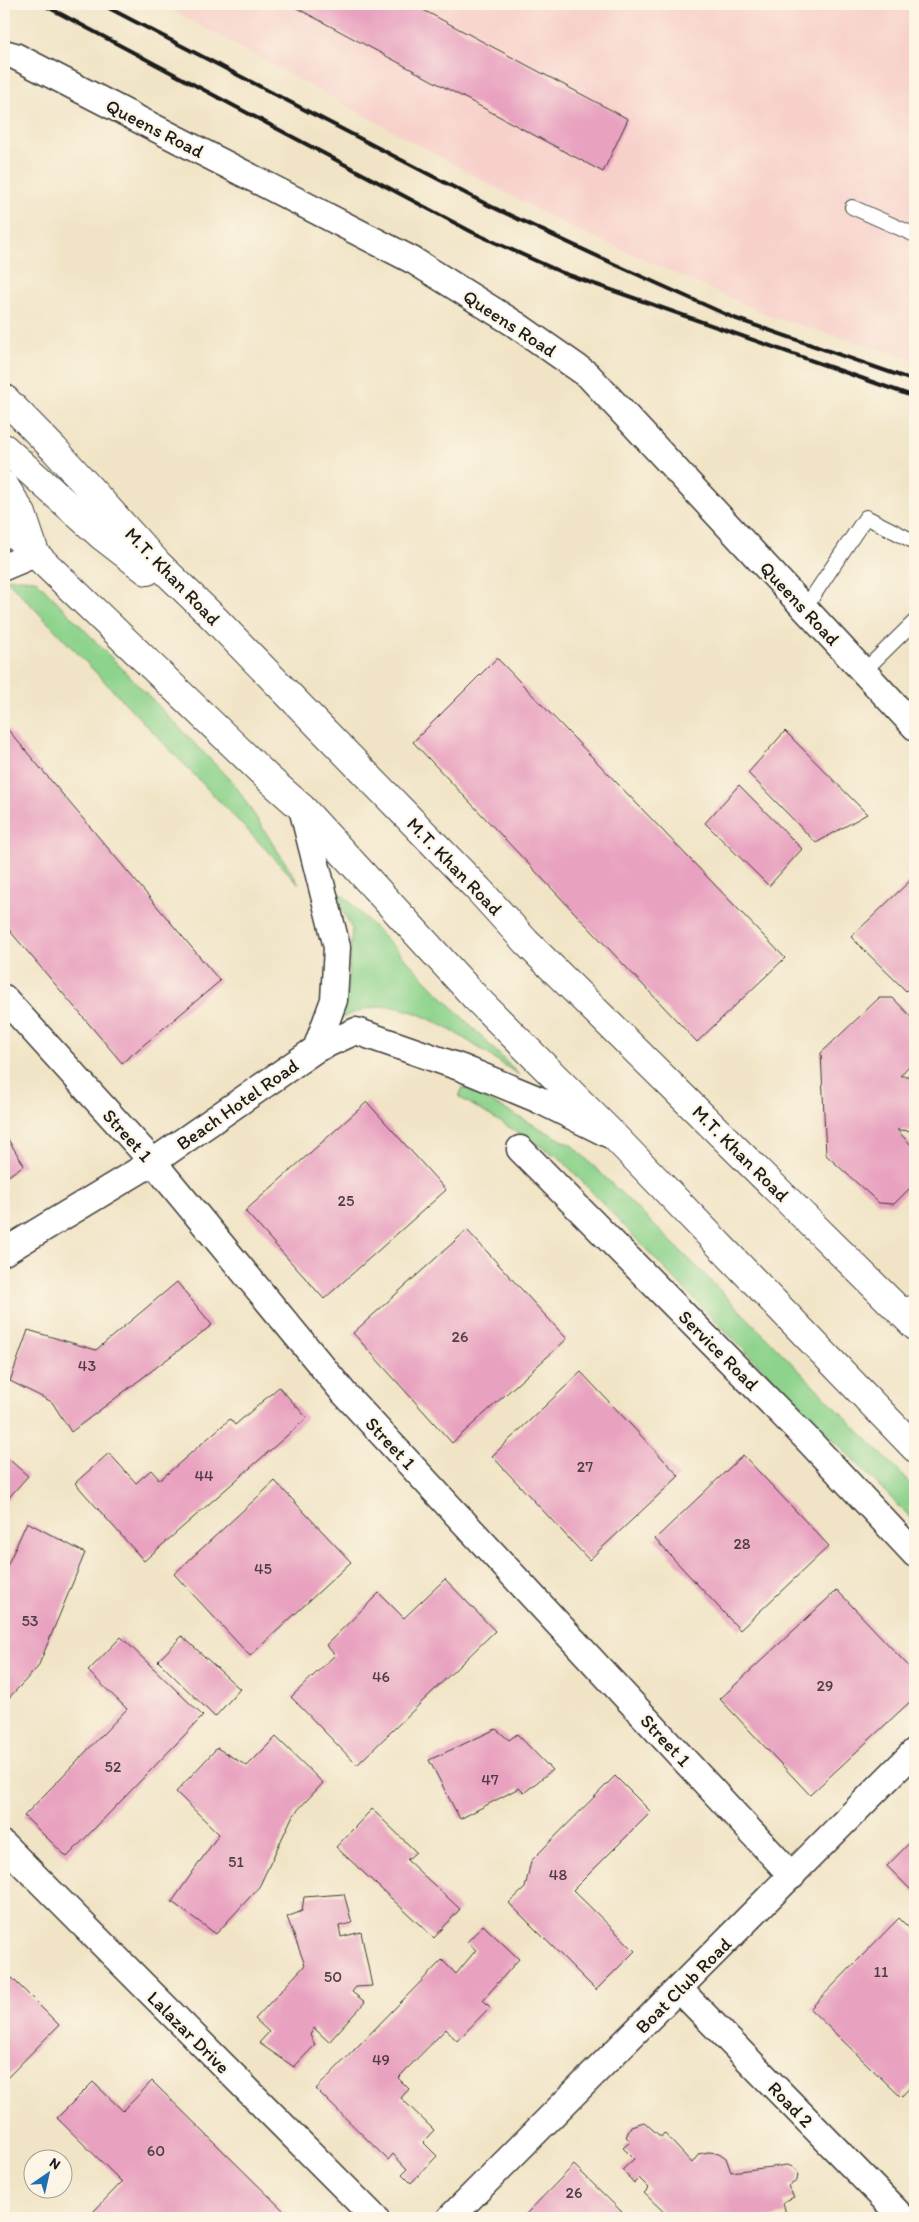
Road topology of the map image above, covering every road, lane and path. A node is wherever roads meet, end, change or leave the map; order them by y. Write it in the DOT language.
graph roads {
  1 [pos="4,53"];
  2 [pos="852,207"];
  3 [pos="915,235"];
  4 [pos="4,398"];
  5 [pos="4,448"];
  6 [pos="4,485"];
  7 [pos="4,524"];
  8 [pos="915,542"];
  9 [pos="35,554"];
  10 [pos="4,567"];
  11 [pos="805,608"];
  12 [pos="210,614"];
  13 [pos="915,621"];
  14 [pos="864,671"];
  15 [pos="915,727"];
  16 [pos="302,808"];
  17 [pos="4,998"];
  18 [pos="316,1049"];
  19 [pos="614,1137"];
  20 [pos="520,1149"];
  21 [pos="153,1162"];
  22 [pos="4,1252"];
  23 [pos="905,1304"];
  24 [pos="915,1326"];
  25 [pos="915,1448"];
  26 [pos="915,1554"];
  27 [pos="915,1751"];
  28 [pos="4,1845"];
  29 [pos="792,1876"];
  30 [pos="679,1989"];
  31 [pos="375,2218"];
  32 [pos="450,2218"];
  33 [pos="903,2218"];
  1 -- 11 [label="street, Queens Road"];
  2 -- 3 [label="lane"];
  4 -- 12 [label="highway, M.T. Khan Road"];
  5 -- 12 [label="highway"];
  6 -- 9 [label="highway"];
  7 -- 9 [label="highway"];
  8 -- 11 [label="lane"];
  9 -- 10 [label="street"];
  9 -- 16 [label="highway"];
  11 -- 14 [label="street, Queens Road"];
  12 -- 23 [label="highway, M.T. Khan Road"];
  13 -- 14 [label="lane"];
  14 -- 15 [label="street, Queens Road"];
  16 -- 18 [label="street, Beach Hotel Road"];
  16 -- 19 [label="highway"];
  17 -- 21 [label="street, Street 1"];
  18 -- 19 [label="street, Beach Hotel Road"];
  18 -- 21 [label="street, Beach Hotel Road"];
  19 -- 25 [label="highway"];
  20 -- 26 [label="street, Service Road"];
  21 -- 22 [label="street, Beach Hotel Road"];
  21 -- 29 [label="street, Street 1"];
  23 -- 24 [label="highway, M.T. Khan Road"];
  27 -- 29 [label="street, Boat Club Road"];
  28 -- 31 [label="street, Lalazar Drive"];
  29 -- 30 [label="street, Boat Club Road"];
  30 -- 32 [label="street, Boat Club Road"];
  30 -- 33 [label="street, Road 2"];
}
